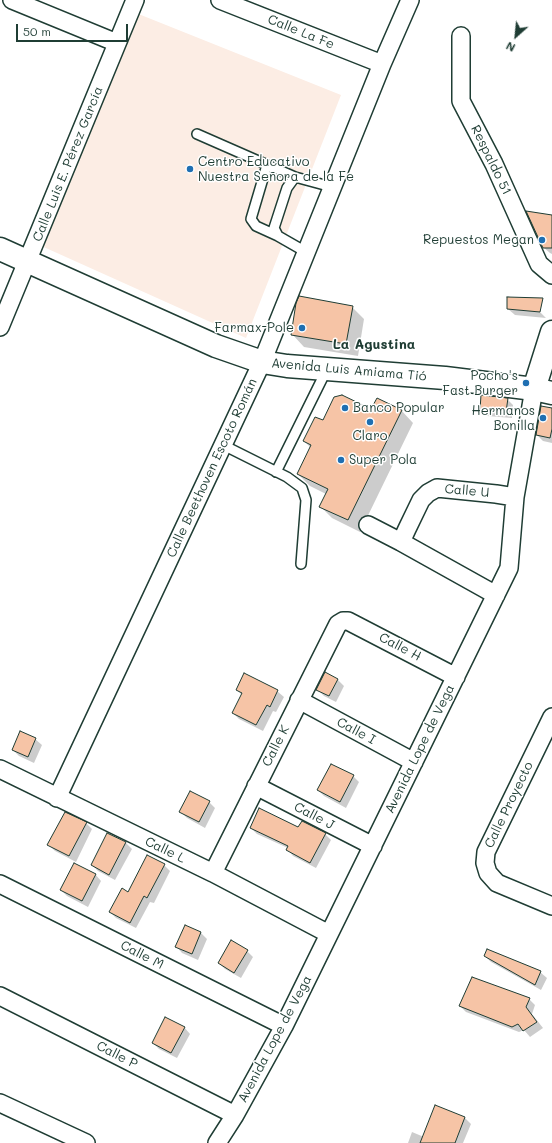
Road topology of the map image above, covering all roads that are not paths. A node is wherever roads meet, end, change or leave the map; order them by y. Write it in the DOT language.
graph roads {
  1 [pos="12,0"];
  2 [pos="135,0"];
  3 [pos="220,0"];
  4 [pos="410,0"];
  5 [pos="461,36"];
  6 [pos="118,43"];
  7 [pos="382,64"];
  8 [pos="197,134"];
  9 [pos="267,165"];
  10 [pos="295,177"];
  11 [pos="332,188"];
  12 [pos="278,236"];
  13 [pos="0,249"];
  14 [pos="306,252"];
  15 [pos="28,261"];
  16 [pos="552,275"];
  17 [pos="0,328"];
  18 [pos="552,332"];
  19 [pos="262,362"];
  20 [pos="327,369"];
  21 [pos="543,391"];
  22 [pos="223,445"];
  23 [pos="276,472"];
  24 [pos="515,497"];
  25 [pos="368,525"];
  26 [pos="401,542"];
  27 [pos="301,564"];
  28 [pos="496,595"];
  29 [pos="343,621"];
  30 [pos="456,677"];
  31 [pos="299,700"];
  32 [pos="552,717"];
  33 [pos="414,762"];
  34 [pos="0,769"];
  35 [pos="256,786"];
  36 [pos="57,798"];
  37 [pos="372,846"];
  38 [pos="213,873"];
  39 [pos="0,884"];
  40 [pos="552,906"];
  41 [pos="329,934"];
  42 [pos="0,996"];
  43 [pos="284,1026"];
  44 [pos="0,1103"];
  45 [pos="235,1115"];
  46 [pos="56,1137"];
  47 [pos="86,1143"];
  48 [pos="217,1143"];
  1 -- 6 [label="street"];
  2 -- 6 [label="street, Calle Luis E. Pérez García"];
  3 -- 7 [label="street, Calle La Fe"];
  4 -- 7 [label="street, Calle Beethoven Escoto Román"];
  5 -- 16 [label="street, Respaldo 51"];
  6 -- 15 [label="street, Calle Luis E. Pérez García"];
  7 -- 11 [label="street, Calle Beethoven Escoto Román"];
  8 -- 9 [label="lane"];
  9 -- 10 [label="lane"];
  9 -- 12 [label="lane"];
  10 -- 11 [label="lane"];
  10 -- 12 [label="lane"];
  11 -- 14 [label="street, Calle Beethoven Escoto Román"];
  12 -- 14 [label="lane"];
  13 -- 15 [label="main road, Avenida Luis Amiama Tió"];
  14 -- 19 [label="street, Calle Beethoven Escoto Román"];
  15 -- 17 [label="street, Calle Luis E. Pérez García"];
  15 -- 19 [label="main road, Avenida Luis Amiama Tió"];
  18 -- 21 [label="main road, Avenida Lope de Vega"];
  19 -- 20 [label="main road, Avenida Luis Amiama Tió"];
  19 -- 22 [label="street, Calle Beethoven Escoto Román"];
  20 -- 21 [label="main road, Avenida Luis Amiama Tió"];
  20 -- 23 [label="lane"];
  21 -- 24 [label="street, Avenida Lope de Vega"];
  22 -- 23 [label="lane"];
  22 -- 36 [label="street, Calle Beethoven Escoto Román"];
  23 -- 27 [label="lane"];
  24 -- 26 [label="street, Calle U"];
  24 -- 28 [label="street, Avenida Lope de Vega"];
  25 -- 26 [label="street"];
  26 -- 28 [label="street"];
  28 -- 30 [label="street, Avenida Lope de Vega"];
  29 -- 30 [label="street, Calle H"];
  29 -- 31 [label="street, Calle K"];
  30 -- 33 [label="street, Avenida Lope de Vega"];
  31 -- 33 [label="street, Calle I"];
  31 -- 35 [label="street, Calle K"];
  32 -- 40 [label="street, Calle Proyecto"];
  33 -- 37 [label="street, Avenida Lope de Vega"];
  34 -- 36 [label="street, Calle L"];
  35 -- 37 [label="street, Calle J"];
  35 -- 38 [label="street, Calle K"];
  36 -- 38 [label="street, Calle L"];
  37 -- 41 [label="street, Avenida Lope de Vega"];
  38 -- 41 [label="street, Calle L"];
  39 -- 43 [label="street, Calle M"];
  41 -- 43 [label="street, Avenida Lope de Vega"];
  42 -- 45 [label="street, Calle P"];
  43 -- 45 [label="street, Avenida Lope de Vega"];
  44 -- 46 [label="street"];
  45 -- 48 [label="street, Avenida Lope de Vega"];
  46 -- 47 [label="street"];
}
